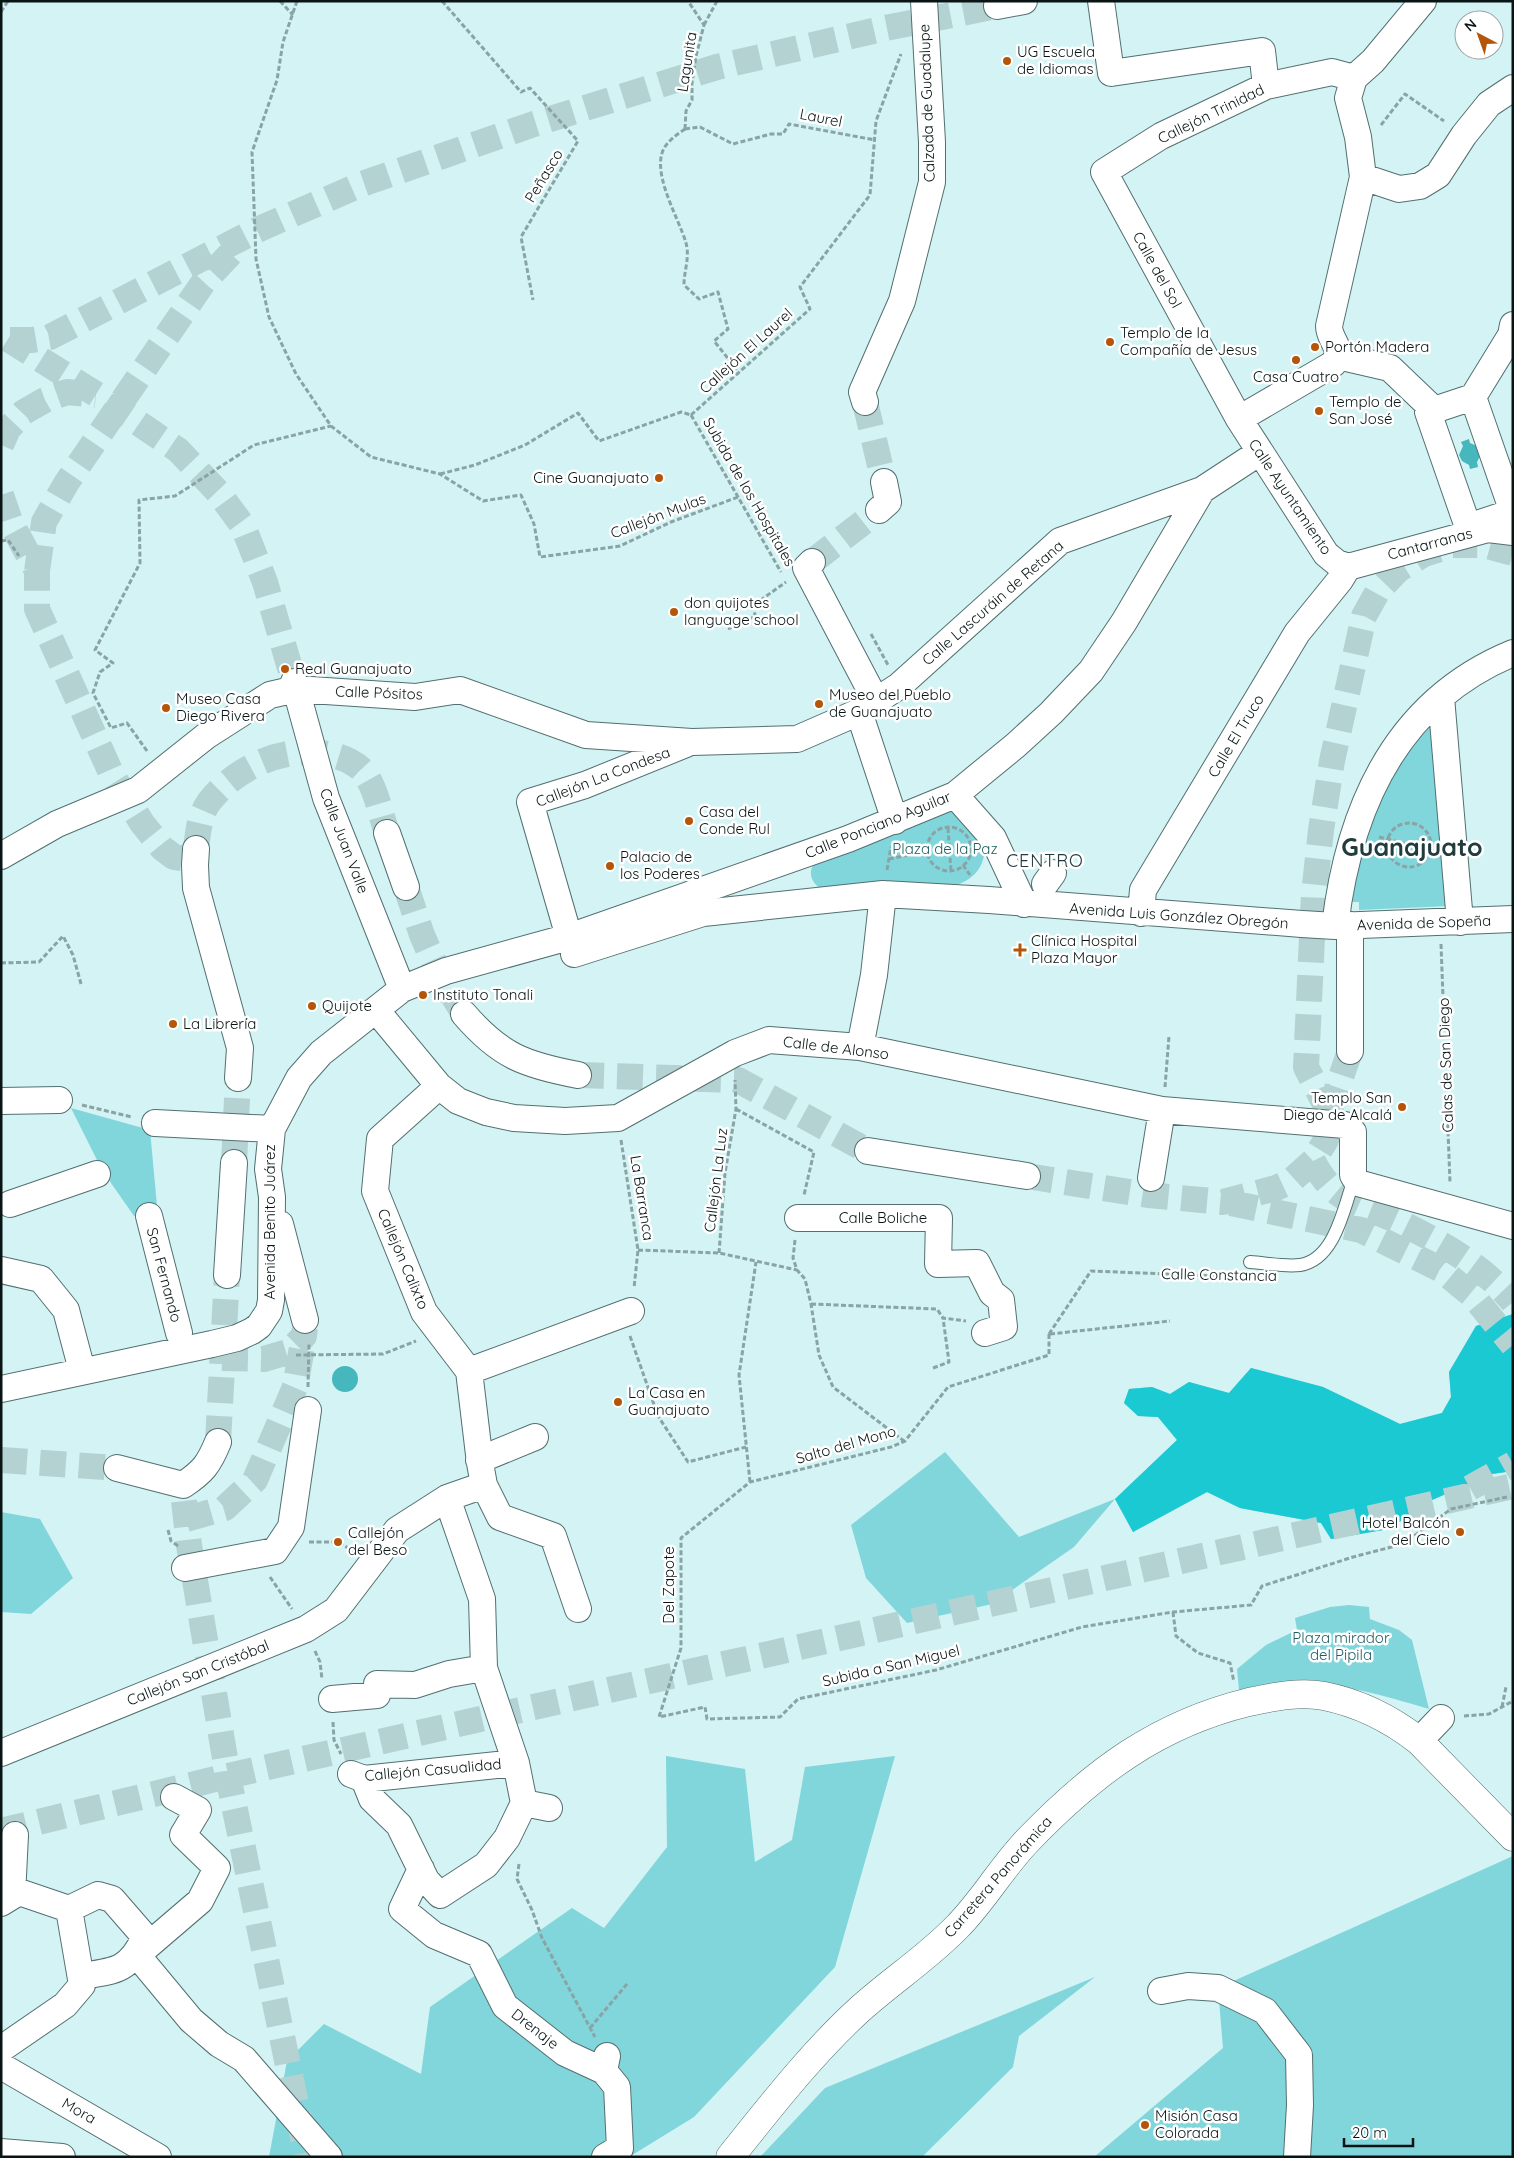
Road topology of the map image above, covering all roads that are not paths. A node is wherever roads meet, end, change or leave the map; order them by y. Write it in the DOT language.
graph roads {
  1 [pos="924,1"];
  2 [pos="1024,1"];
  3 [pos="1101,1"];
  4 [pos="1423,1"];
  5 [pos="997,6"];
  6 [pos="1354,78"];
  7 [pos="1266,86"];
  8 [pos="1513,88"];
  9 [pos="1104,172"];
  10 [pos="1363,177"];
  11 [pos="1513,325"];
  12 [pos="1338,356"];
  13 [pos="1473,397"];
  14 [pos="865,402"];
  15 [pos="1434,410"];
  16 [pos="1239,419"];
  17 [pos="1260,452"];
  18 [pos="1202,490"];
  19 [pos="1513,512"];
  20 [pos="1513,532"];
  21 [pos="1348,567"];
  22 [pos="796,571"];
  23 [pos="1513,653"];
  24 [pos="295,686"];
  25 [pos="1441,697"];
  26 [pos="868,706"];
  27 [pos="692,742"];
  28 [pos="955,796"];
  29 [pos="895,821"];
  30 [pos="387,832"];
  31 [pos="1,856"];
  32 [pos="193,856"];
  33 [pos="406,887"];
  34 [pos="883,894"];
  35 [pos="1024,904"];
  36 [pos="1141,913"];
  37 [pos="1513,919"];
  38 [pos="1450,922"];
  39 [pos="1343,926"];
  40 [pos="572,946"];
  41 [pos="402,989"];
  42 [pos="376,1010"];
  43 [pos="464,1014"];
  44 [pos="860,1047"];
  45 [pos="1350,1051"];
  46 [pos="578,1075"];
  47 [pos="238,1078"];
  48 [pos="439,1086"];
  49 [pos="59,1100"];
  50 [pos="1,1102"];
  51 [pos="1162,1110"];
  52 [pos="155,1123"];
  53 [pos="272,1129"];
  54 [pos="868,1150"];
  55 [pos="234,1163"];
  56 [pos="97,1174"];
  57 [pos="1027,1176"];
  58 [pos="1150,1178"];
  59 [pos="1354,1179"];
  60 [pos="272,1197"];
  61 [pos="10,1204"];
  62 [pos="148,1216"];
  63 [pos="798,1218"];
  64 [pos="1513,1226"];
  65 [pos="1250,1262"];
  66 [pos="1,1270"];
  67 [pos="227,1275"];
  68 [pos="631,1311"];
  69 [pos="305,1320"];
  70 [pos="179,1333"];
  71 [pos="985,1333"];
  72 [pos="80,1359"];
  73 [pos="470,1371"];
  74 [pos="1,1389"];
  75 [pos="308,1410"];
  76 [pos="535,1437"];
  77 [pos="218,1442"];
  78 [pos="479,1460"];
  79 [pos="117,1468"];
  80 [pos="484,1485"];
  81 [pos="447,1498"];
  82 [pos="185,1568"];
  83 [pos="578,1608"];
  84 [pos="484,1668"];
  85 [pos="332,1699"];
  86 [pos="1442,1718"];
  87 [pos="1419,1741"];
  88 [pos="1,1754"];
  89 [pos="516,1763"];
  90 [pos="174,1797"];
  91 [pos="15,1836"];
  92 [pos="1513,1837"];
  93 [pos="421,1869"];
  94 [pos="7,1900"];
  95 [pos="69,1910"];
  96 [pos="137,1955"];
  97 [pos="81,1976"];
  98 [pos="1162,1991"];
  99 [pos="1,2049"];
  100 [pos="1,2066"];
  101 [pos="1,2152"];
  102 [pos="62,2157"];
  103 [pos="158,2157"];
  104 [pos="329,2157"];
  105 [pos="605,2157"];
  106 [pos="730,2157"];
  107 [pos="1297,2157"];
  1 -- 14 [label="street, Calzada de Guadalupe"];
  2 -- 5 [label="street"];
  3 -- 7 [label="street"];
  4 -- 6 [label="street"];
  6 -- 7 [label="street, Callejón Trinidad"];
  6 -- 10 [label="street"];
  7 -- 9 [label="street, Callejón Trinidad"];
  8 -- 10 [label="street"];
  9 -- 16 [label="street, Calle del Sol"];
  10 -- 12 [label="street"];
  11 -- 13 [label="street"];
  12 -- 15 [label="street"];
  12 -- 16 [label="street"];
  13 -- 15 [label="street"];
  13 -- 19 [label="street"];
  15 -- 19 [label="street"];
  16 -- 17 [label="street, Calle Ayuntamiento"];
  17 -- 18 [label="street"];
  17 -- 21 [label="street, Calle Ayuntamiento"];
  18 -- 26 [label="street, Calle Lascuráin de Retana"];
  18 -- 28 [label="street, Calle Ponciano Aguilar"];
  20 -- 21 [label="street, Cantarranas"];
  21 -- 36 [label="street, Calle El Truco"];
  22 -- 26 [label="street"];
  23 -- 25 [label="street"];
  24 -- 27 [label="street, Calle Pósitos"];
  24 -- 31 [label="street, Calle Pósitos"];
  24 -- 41 [label="street, Calle Juan Valle"];
  25 -- 38 [label="street"];
  25 -- 39 [label="street"];
  26 -- 27 [label="street, Calle Pósitos"];
  26 -- 29 [label="street"];
  27 -- 40 [label="street, Callejón La Condesa"];
  28 -- 29 [label="street, Calle Ponciano Aguilar"];
  28 -- 35 [label="street"];
  29 -- 40 [label="street, Calle Ponciano Aguilar"];
  30 -- 33 [label="street"];
  32 -- 47 [label="street"];
  34 -- 35 [label="street"];
  34 -- 40 [label="street"];
  34 -- 44 [label="street"];
  35 -- 36 [label="street, Avenida Luis González Obregón"];
  36 -- 39 [label="street, Avenida Luis González Obregón"];
  37 -- 38 [label="street, Avenida de Sopeña"];
  38 -- 39 [label="street, Avenida de Sopeña"];
  39 -- 45 [label="street"];
  40 -- 41 [label="street, Avenida Benito Juárez"];
  41 -- 42 [label="street, Avenida Benito Juárez"];
  42 -- 48 [label="street, Calle de Alonso"];
  42 -- 53 [label="street, Avenida Benito Juárez"];
  43 -- 46 [label="street"];
  44 -- 48 [label="street, Calle de Alonso"];
  44 -- 51 [label="street, Calle de Alonso"];
  48 -- 73 [label="street, Callejón Calixto"];
  49 -- 50 [label="street"];
  51 -- 58 [label="street"];
  51 -- 59 [label="street, Calle de Alonso"];
  52 -- 53 [label="street"];
  53 -- 60 [label="street, Avenida Benito Juárez"];
  54 -- 57 [label="street"];
  55 -- 67 [label="street"];
  56 -- 61 [label="street"];
  59 -- 64 [label="street"];
  59 -- 65 [label="lane"];
  60 -- 69 [label="street"];
  60 -- 74 [label="street, Avenida Benito Juárez"];
  62 -- 70 [label="street, San Fernando"];
  63 -- 71 [label="street, Calle Boliche"];
  66 -- 72 [label="street"];
  68 -- 73 [label="street"];
  73 -- 78 [label="street"];
  75 -- 82 [label="street"];
  76 -- 78 [label="street"];
  77 -- 79 [label="street"];
  78 -- 80 [label="street"];
  80 -- 81 [label="street, Callejón San Cristóbal"];
  80 -- 83 [label="street"];
  81 -- 84 [label="street"];
  81 -- 88 [label="street, Callejón San Cristóbal"];
  84 -- 85 [label="street"];
  84 -- 89 [label="street"];
  86 -- 87 [label="street"];
  87 -- 92 [label="street, Carretera Panorámica"];
  87 -- 106 [label="street, Carretera Panorámica"];
  89 -- 93 [label="street"];
  89 -- 93 [label="street, Callejón Casualidad"];
  90 -- 96 [label="street"];
  91 -- 94 [label="street"];
  93 -- 105 [label="street, Drenaje"];
  94 -- 95 [label="street"];
  95 -- 96 [label="street"];
  95 -- 97 [label="street"];
  96 -- 97 [label="street"];
  96 -- 104 [label="street"];
  97 -- 99 [label="street"];
  98 -- 107 [label="street"];
  100 -- 103 [label="street, Mora"];
  101 -- 102 [label="street"];
}
